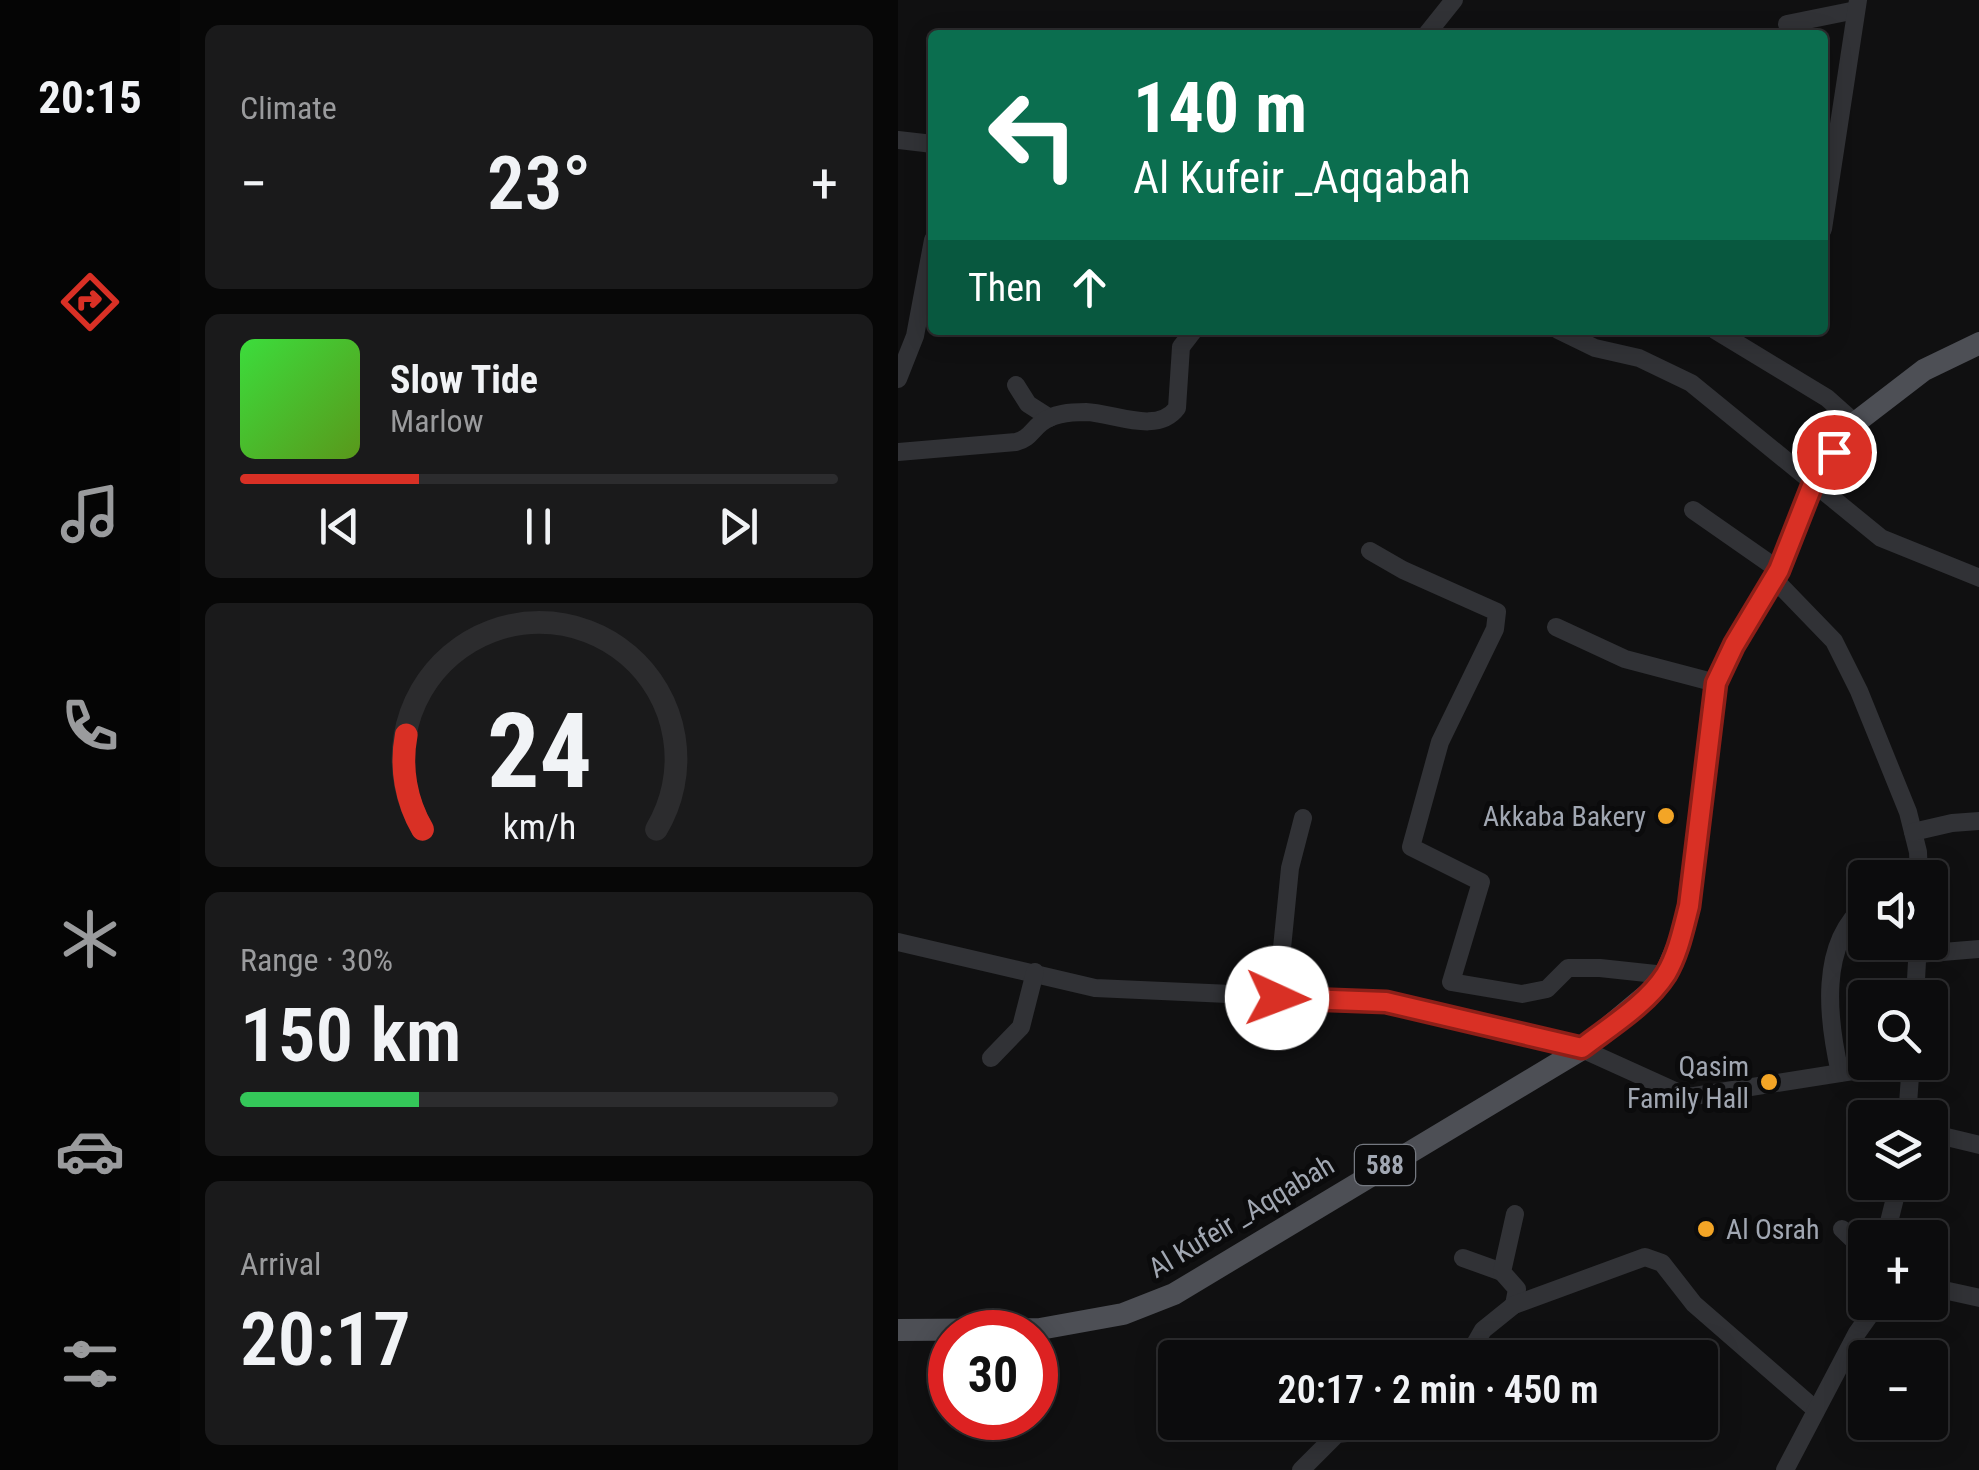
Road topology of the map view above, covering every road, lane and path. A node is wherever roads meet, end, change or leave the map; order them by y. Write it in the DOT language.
graph roads {
  1 [pos="1454,0"];
  2 [pos="1857,5"];
  3 [pos="1787,24"];
  4 [pos="1430,30"];
  5 [pos="898,140"];
  6 [pos="928,143"];
  7 [pos="1828,195"];
  8 [pos="928,265"];
  9 [pos="1190,335"];
  10 [pos="1568,335"];
  11 [pos="1723,335"];
  12 [pos="1604,339"];
  13 [pos="1980,344"];
  14 [pos="898,379"];
  15 [pos="1016,385"];
  16 [pos="1050,418"];
  17 [pos="1855,424"];
  18 [pos="898,452"];
  19 [pos="1814,481"];
  20 [pos="1693,510"];
  21 [pos="1370,551"];
  22 [pos="1776,575"];
  23 [pos="1980,578"];
  24 [pos="1556,626"];
  25 [pos="1716,683"];
  26 [pos="1303,818"];
  27 [pos="1980,821"];
  28 [pos="1913,832"];
  29 [pos="1914,860"];
  30 [pos="1848,921"];
  31 [pos="898,942"];
  32 [pos="1948,948"];
  33 [pos="1980,949"];
  34 [pos="1035,972"];
  35 [pos="1665,975"];
  36 [pos="1277,998"];
  37 [pos="1582,1048"];
  38 [pos="991,1058"];
  39 [pos="1848,1072"];
  40 [pos="1840,1073"];
  41 [pos="1948,1137"];
  42 [pos="1980,1145"];
  43 [pos="1514,1214"];
  44 [pos="1842,1230"];
  45 [pos="1848,1236"];
  46 [pos="1463,1258"];
  47 [pos="1502,1272"];
  48 [pos="1948,1290"];
  49 [pos="1980,1298"];
  50 [pos="1514,1306"];
  51 [pos="1867,1320"];
  52 [pos="898,1330"];
  53 [pos="1477,1340"];
  54 [pos="1816,1410"];
  55 [pos="1331,1440"];
  56 [pos="1301,1470"];
  57 [pos="1785,1470"];
  1 -- 4 [label="street"];
  2 -- 3 [label="street"];
  2 -- 7 [label="street"];
  5 -- 6 [label="street"];
  8 -- 14 [label="street"];
  9 -- 16 [label="street"];
  10 -- 12 [label="street"];
  11 -- 17 [label="street"];
  12 -- 19 [label="street"];
  13 -- 17 [label="main road, 588"];
  15 -- 16 [label="street"];
  16 -- 18 [label="street"];
  17 -- 19 [label="main road, 588"];
  19 -- 22 [label="main road, 588"];
  19 -- 23 [label="street"];
  20 -- 22 [label="street"];
  21 -- 35 [label="street"];
  22 -- 25 [label="main road, 588"];
  22 -- 28 [label="street"];
  24 -- 25 [label="street"];
  25 -- 35 [label="main road, Al Kufeir _Aqqabah / 588"];
  26 -- 36 [label="street"];
  27 -- 28 [label="street"];
  28 -- 29 [label="street"];
  30 -- 40 [label="street"];
  31 -- 34 [label="street"];
  32 -- 33 [label="street"];
  34 -- 36 [label="street"];
  34 -- 38 [label="street"];
  35 -- 37 [label="main road, Al Kufeir _Aqqabah / 588"];
  36 -- 37 [label="street"];
  37 -- 40 [label="street"];
  37 -- 52 [label="main road, Al Kufeir _Aqqabah / 588"];
  39 -- 40 [label="street"];
  41 -- 42 [label="street"];
  43 -- 47 [label="street"];
  44 -- 45 [label="street"];
  46 -- 47 [label="street"];
  47 -- 50 [label="street"];
  48 -- 49 [label="street"];
  50 -- 53 [label="street"];
  50 -- 54 [label="street"];
  51 -- 54 [label="street"];
  54 -- 57 [label="street"];
  55 -- 56 [label="street"];
}
